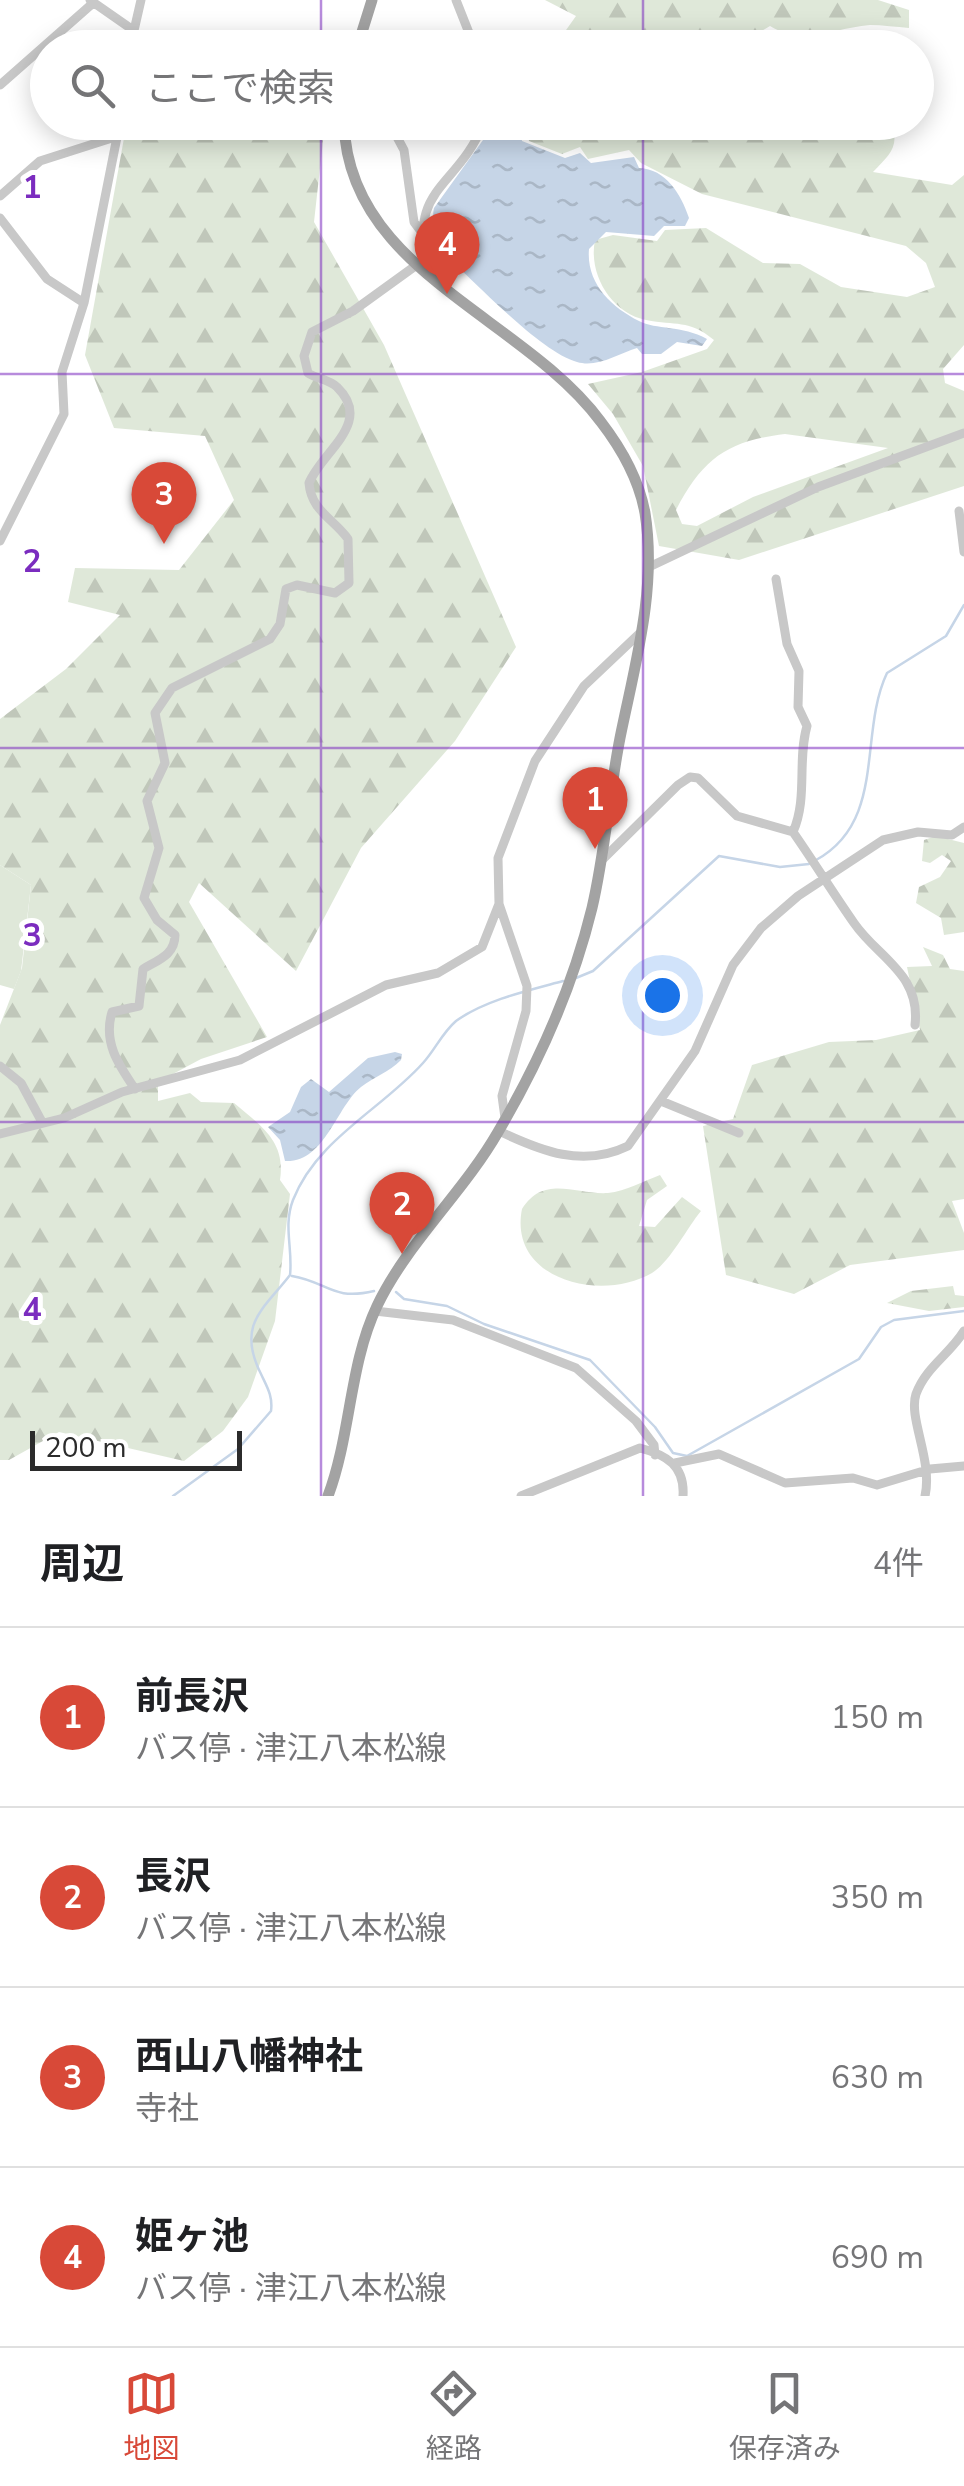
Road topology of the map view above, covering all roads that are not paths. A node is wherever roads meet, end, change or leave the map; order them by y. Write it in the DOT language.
graph roads {
  1 [pos="141,0"];
  2 [pos="372,0"];
  3 [pos="456,0"];
  4 [pos="92,2"];
  5 [pos="61,30"];
  6 [pos="133,30"];
  7 [pos="363,30"];
  8 [pos="468,30"];
  9 [pos="30,59"];
  10 [pos="0,86"];
  11 [pos="106,140"];
  12 [pos="117,140"];
  13 [pos="347,140"];
  14 [pos="399,140"];
  15 [pos="472,140"];
  16 [pos="0,196"];
  17 [pos="0,218"];
  18 [pos="420,230"];
  19 [pos="418,264"];
  20 [pos="430,274"];
  21 [pos="84,303"];
  22 [pos="964,434"];
  23 [pos="959,511"];
  24 [pos="0,541"];
  25 [pos="964,552"];
  26 [pos="650,567"];
  27 [pos="776,580"];
  28 [pos="642,631"];
  29 [pos="964,827"];
  30 [pos="794,832"];
  31 [pos="599,862"];
  32 [pos="827,877"];
  33 [pos="499,904"];
  34 [pos="916,1025"];
  35 [pos="0,1066"];
  36 [pos="136,1089"];
  37 [pos="661,1102"];
  38 [pos="505,1118"];
  39 [pos="42,1122"];
  40 [pos="499,1131"];
  41 [pos="0,1134"];
  42 [pos="738,1134"];
  43 [pos="375,1310"];
  44 [pos="964,1331"];
  45 [pos="655,1454"];
  46 [pos="675,1463"];
  47 [pos="964,1466"];
  48 [pos="930,1469"];
  49 [pos="328,1496"];
  50 [pos="521,1496"];
  51 [pos="683,1496"];
  52 [pos="925,1496"];
  1 -- 6 [label="street"];
  2 -- 7 [label="main road"];
  3 -- 8 [label="street"];
  4 -- 5 [label="street"];
  4 -- 6 [label="street"];
  9 -- 10 [label="street"];
  11 -- 16 [label="street"];
  12 -- 21 [label="street"];
  13 -- 19 [label="main road"];
  14 -- 18 [label="street"];
  15 -- 18 [label="street"];
  17 -- 21 [label="street"];
  18 -- 20 [label="street"];
  19 -- 20 [label="main road"];
  19 -- 36 [label="street"];
  20 -- 26 [label="main road"];
  21 -- 24 [label="street"];
  22 -- 26 [label="street"];
  23 -- 25 [label="street"];
  26 -- 28 [label="main road"];
  27 -- 30 [label="street"];
  28 -- 31 [label="main road"];
  28 -- 33 [label="street"];
  29 -- 32 [label="street"];
  30 -- 31 [label="street"];
  30 -- 32 [label="street"];
  31 -- 38 [label="main road"];
  32 -- 34 [label="street"];
  32 -- 37 [label="street"];
  33 -- 36 [label="street"];
  33 -- 38 [label="street"];
  35 -- 39 [label="street"];
  36 -- 39 [label="street"];
  37 -- 40 [label="street"];
  37 -- 42 [label="street"];
  38 -- 40 [label="main road"];
  39 -- 41 [label="street"];
  40 -- 43 [label="main road"];
  43 -- 45 [label="street"];
  43 -- 49 [label="main road"];
  44 -- 48 [label="street"];
  45 -- 46 [label="street"];
  45 -- 50 [label="street"];
  46 -- 48 [label="street"];
  46 -- 51 [label="street"];
  47 -- 48 [label="street"];
  48 -- 52 [label="street"];
}
